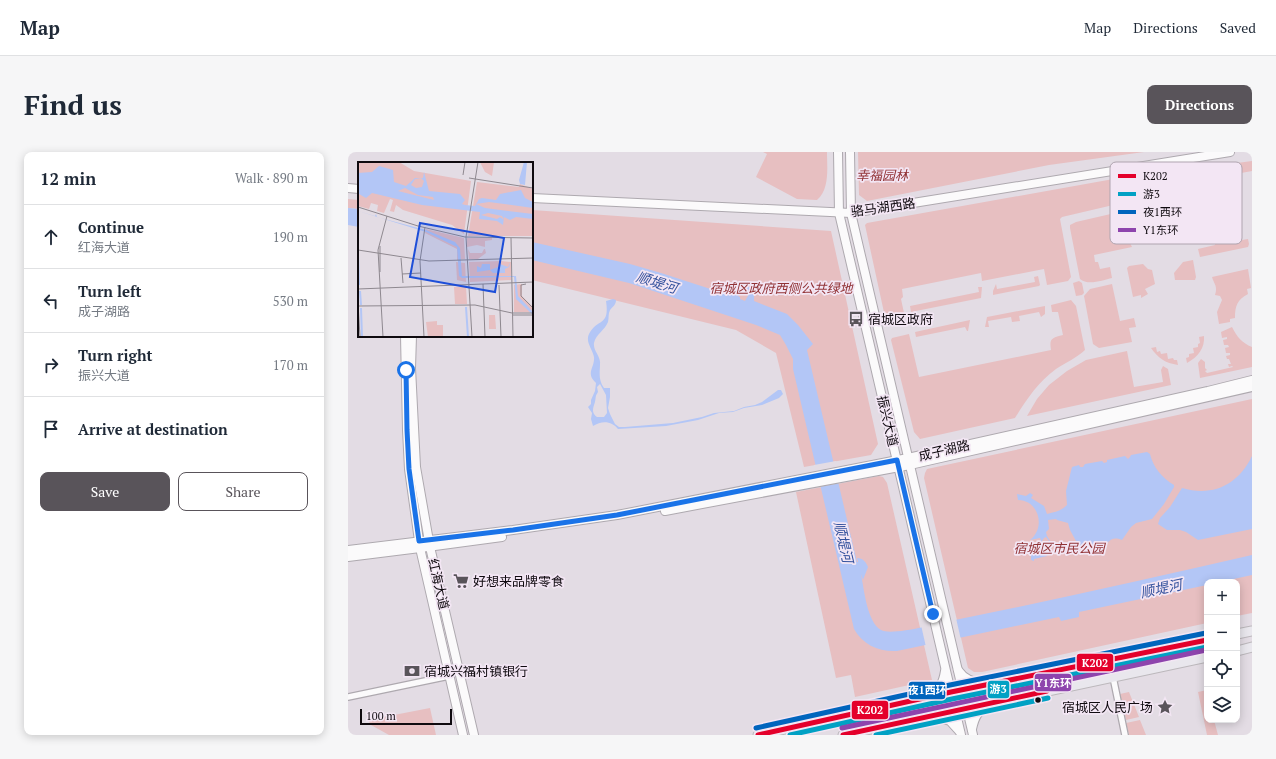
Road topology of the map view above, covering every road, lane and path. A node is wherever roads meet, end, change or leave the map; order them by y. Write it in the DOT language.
graph roads {
  1 [pos="838,152"];
  2 [pos="850,152"];
  3 [pos="1230,152"];
  4 [pos="1168,162"];
  5 [pos="1110,171"];
  6 [pos="348,188"];
  7 [pos="358,189"];
  8 [pos="533,198"];
  9 [pos="839,213"];
  10 [pos="851,213"];
  11 [pos="405,337"];
  12 [pos="412,337"];
  13 [pos="1252,380"];
  14 [pos="1252,387"];
  15 [pos="909,461"];
  16 [pos="898,464"];
  17 [pos="430,543"];
  18 [pos="419,545"];
  19 [pos="348,550"];
  20 [pos="348,557"];
  21 [pos="1252,631"];
  22 [pos="1240,633"];
  23 [pos="1204,641"];
  24 [pos="1252,647"];
  25 [pos="1240,650"];
  26 [pos="954,656"];
  27 [pos="1204,658"];
  28 [pos="944,663"];
  29 [pos="958,670"];
  30 [pos="449,676"];
  31 [pos="1113,677"];
  32 [pos="1008,681"];
  33 [pos="990,685"];
  34 [pos="962,690"];
  35 [pos="952,692"];
  36 [pos="348,697"];
  37 [pos="926,698"];
  38 [pos="1015,698"];
  39 [pos="989,704"];
  40 [pos="892,705"];
  41 [pos="966,709"];
  42 [pos="956,711"];
  43 [pos="931,716"];
  44 [pos="897,724"];
  45 [pos="972,733"];
  46 [pos="463,735"];
  47 [pos="474,735"];
  48 [pos="758,735"];
  49 [pos="843,735"];
  50 [pos="961,735"];
  51 [pos="1125,735"];
  1 -- 9 [label="main road, 振兴大道"];
  2 -- 10 [label="main road, 振兴大道"];
  3 -- 4 [label="main road, 骆马湖西路"];
  5 -- 10 [label="main road, 骆马湖西路"];
  6 -- 7 [label="main road"];
  8 -- 9 [label="main road, 骆马湖西路"];
  9 -- 10 [label="main road, 骆马湖西路"];
  9 -- 16 [label="main road, 振兴大道"];
  10 -- 15 [label="main road, 振兴大道"];
  11 -- 18 [label="main road, 红海大道"];
  12 -- 17 [label="main road, 红海大道"];
  13 -- 15 [label="main road, 成子湖路"];
  14 -- 15 [label="main road, 成子湖路"];
  15 -- 16 [label="main road, 成子湖路"];
  15 -- 26 [label="main road, 振兴大道"];
  16 -- 17 [label="main road, 成子湖路"];
  16 -- 28 [label="main road, 振兴大道"];
  17 -- 18 [label="main road, 成子湖路"];
  17 -- 47 [label="main road, 红海大道"];
  18 -- 19 [label="main road, 成子湖路"];
  18 -- 20 [label="main road, 成子湖路"];
  18 -- 30 [label="main road, 红海大道"];
  21 -- 22 [label="main road"];
  23 -- 32 [label="main road"];
  24 -- 25 [label="main road"];
  26 -- 28 [label="main road"];
  26 -- 29 [label="main road, 振兴大道"];
  27 -- 31 [label="main road"];
  28 -- 35 [label="main road, 振兴大道"];
  28 -- 37 [label="main road"];
  29 -- 33 [label="main road"];
  29 -- 34 [label="main road, 振兴大道"];
  30 -- 36 [label="street"];
  30 -- 46 [label="main road, 红海大道"];
  31 -- 38 [label="main road"];
  31 -- 51 [label="street"];
  32 -- 33 [label="main road"];
  32 -- 38 [label="main road"];
  33 -- 34 [label="main road"];
  34 -- 35 [label="main road"];
  34 -- 41 [label="main road, 振兴大道"];
  35 -- 37 [label="main road"];
  35 -- 42 [label="main road, 振兴大道"];
  37 -- 40 [label="main road"];
  38 -- 39 [label="main road"];
  39 -- 41 [label="main road"];
  39 -- 45 [label="main road"];
  40 -- 44 [label="main road"];
  40 -- 48 [label="main road"];
  41 -- 42 [label="main road"];
  41 -- 45 [label="main road, 振兴大道"];
  42 -- 43 [label="main road"];
  42 -- 50 [label="main road, 振兴大道"];
  43 -- 44 [label="main road"];
  43 -- 50 [label="main road"];
  44 -- 49 [label="main road"];
}
